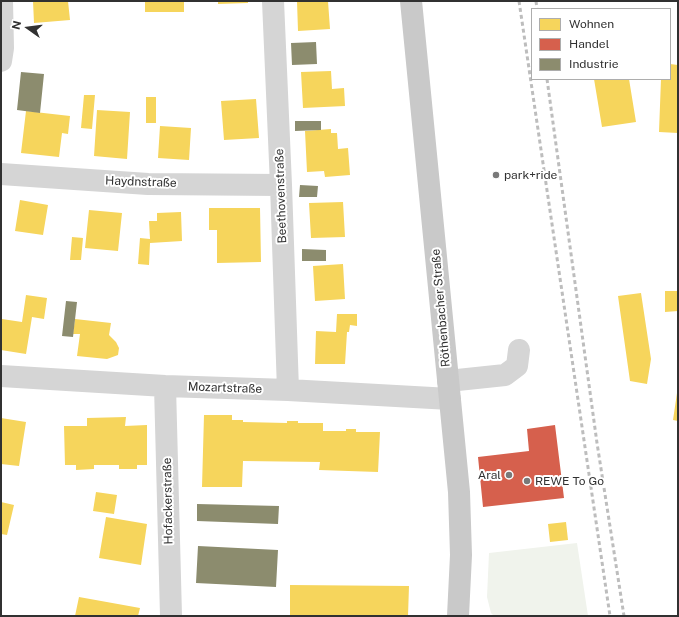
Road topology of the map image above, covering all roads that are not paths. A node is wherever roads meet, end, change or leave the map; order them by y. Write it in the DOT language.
graph roads {
  1 [pos="2,1"];
  2 [pos="273,1"];
  3 [pos="411,1"];
  4 [pos="1,61"];
  5 [pos="1,174"];
  6 [pos="281,185"];
  7 [pos="520,350"];
  8 [pos="1,376"];
  9 [pos="165,386"];
  10 [pos="288,390"];
  11 [pos="449,390"];
  12 [pos="171,616"];
  13 [pos="458,616"];
  1 -- 4 [label="street"];
  2 -- 6 [label="street, Beethovenstraße"];
  3 -- 11 [label="main road, Röthenbacher Straße"];
  5 -- 6 [label="street, Haydnstraße"];
  6 -- 10 [label="street, Beethovenstraße"];
  7 -- 11 [label="street, Mozartstraße"];
  8 -- 9 [label="street, Mozartstraße"];
  9 -- 10 [label="street, Mozartstraße"];
  9 -- 12 [label="street, Hofackerstraße"];
  10 -- 11 [label="street, Mozartstraße"];
  11 -- 13 [label="main road, Röthenbacher Straße"];
}
